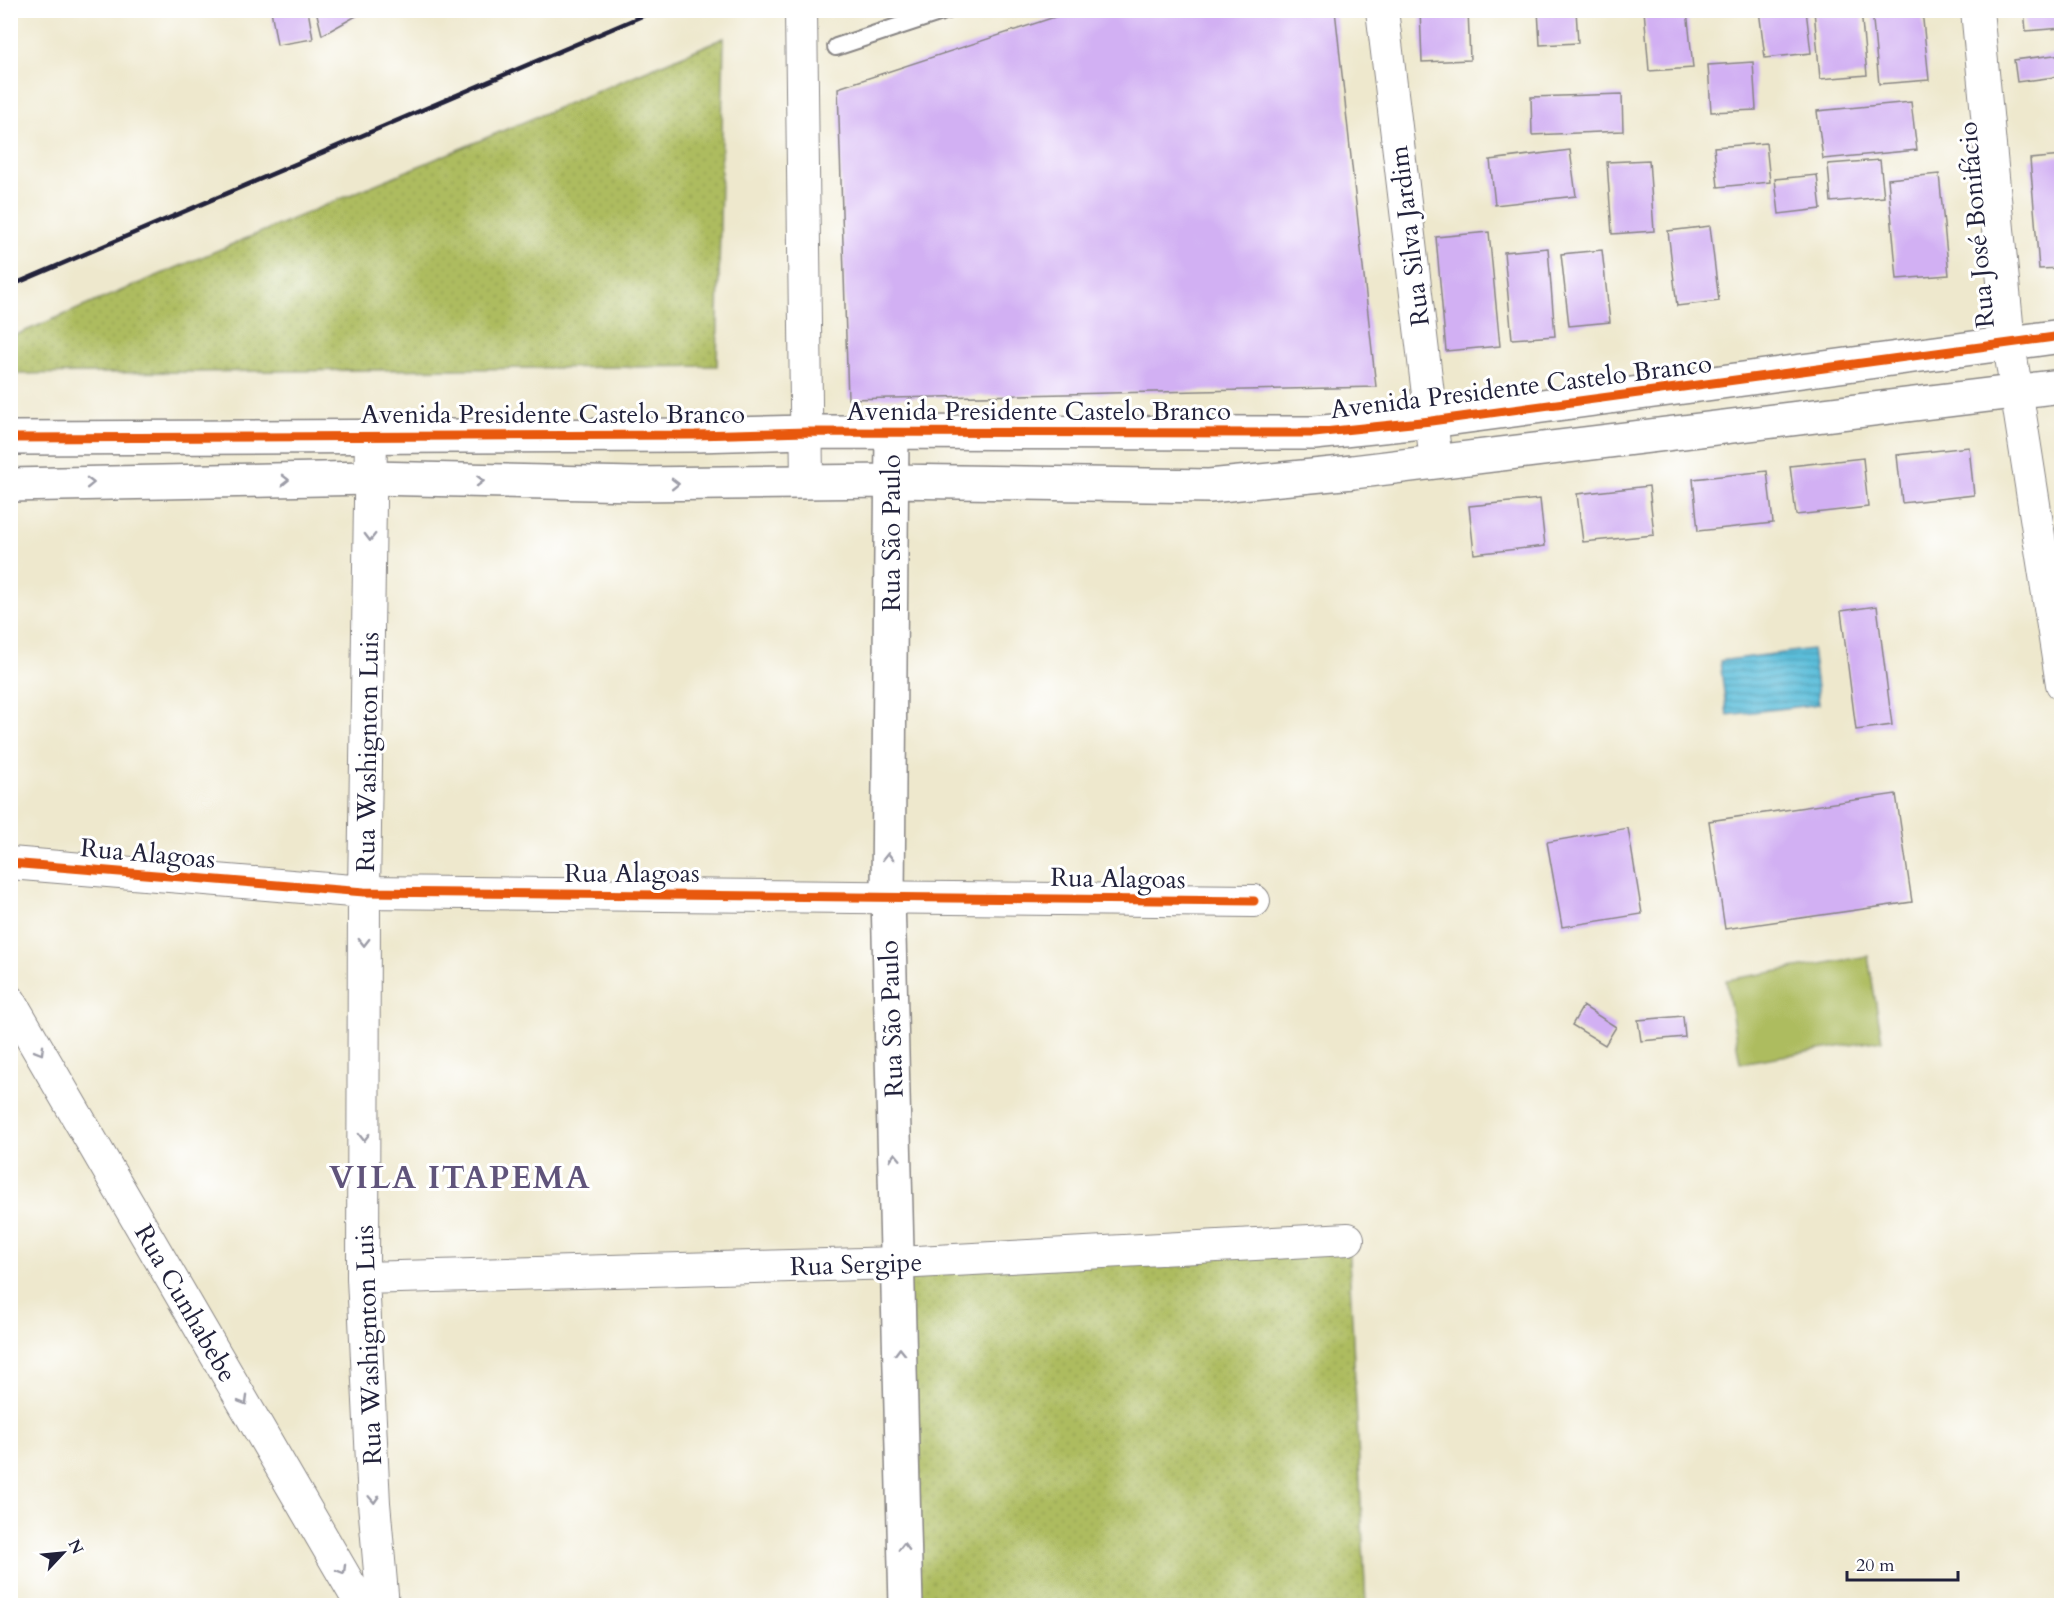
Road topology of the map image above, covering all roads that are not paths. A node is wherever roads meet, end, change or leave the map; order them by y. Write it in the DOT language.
graph roads {
  1 [pos="801,10"];
  2 [pos="948,10"];
  3 [pos="1382,10"];
  4 [pos="1977,10"];
  5 [pos="836,48"];
  6 [pos="2061,336"];
  7 [pos="2008,344"];
  8 [pos="2061,386"];
  9 [pos="2016,392"];
  10 [pos="1431,421"];
  11 [pos="806,432"];
  12 [pos="892,432"];
  13 [pos="371,437"];
  14 [pos="10,438"];
  15 [pos="50,438"];
  16 [pos="1436,461"];
  17 [pos="371,478"];
  18 [pos="892,481"];
  19 [pos="807,482"];
  20 [pos="48,484"];
  21 [pos="10,485"];
  22 [pos="2061,684"];
  23 [pos="10,863"];
  24 [pos="364,892"];
  25 [pos="888,896"];
  26 [pos="1254,901"];
  27 [pos="10,1001"];
  28 [pos="1348,1239"];
  29 [pos="898,1263"];
  30 [pos="363,1278"];
  31 [pos="362,1605"];
  32 [pos="383,1605"];
  33 [pos="906,1605"];
  1 -- 11 [label="street"];
  2 -- 5 [label="lane"];
  3 -- 10 [label="street, Rua Silva Jardim"];
  4 -- 7 [label="street, Rua José Bonifácio"];
  6 -- 7 [label="street, Avenida Presidente Castelo Branco"];
  7 -- 9 [label="street, Rua José Bonifácio"];
  7 -- 10 [label="street, Avenida Presidente Castelo Branco"];
  8 -- 9 [label="street"];
  9 -- 16 [label="street"];
  9 -- 22 [label="street, Rua José Bonifácio"];
  10 -- 12 [label="street, Avenida Presidente Castelo Branco"];
  10 -- 16 [label="street, Rua Silva Jardim"];
  11 -- 12 [label="street, Avenida Presidente Castelo Branco"];
  11 -- 13 [label="street, Avenida Presidente Castelo Branco"];
  11 -- 19 [label="street"];
  12 -- 18 [label="street, Rua São Paulo"];
  13 -- 15 [label="street, Avenida Presidente Castelo Branco"];
  13 -- 17 [label="street, Rua Washignton Luis"];
  14 -- 15 [label="street, Avenida Presidente Castelo Branco"];
  15 -- 20 [label="street"];
  16 -- 18 [label="street"];
  17 -- 19 [label="street, one-way"];
  20 -- 17 [label="street, one-way"];
  17 -- 24 [label="street, Rua Washignton Luis, one-way"];
  18 -- 19 [label="street"];
  25 -- 18 [label="street, Rua São Paulo, one-way"];
  20 -- 21 [label="street"];
  23 -- 24 [label="street, Rua Alagoas"];
  24 -- 25 [label="street, Rua Alagoas"];
  24 -- 30 [label="street, Rua Washignton Luis, one-way"];
  25 -- 26 [label="street, Rua Alagoas"];
  29 -- 25 [label="street, Rua São Paulo, one-way"];
  27 -- 31 [label="street, Rua Cunhabebe, one-way"];
  28 -- 29 [label="street, Rua Sergipe"];
  29 -- 30 [label="street, Rua Sergipe"];
  33 -- 29 [label="street, Rua São Paulo, one-way"];
  30 -- 32 [label="street, Rua Washignton Luis, one-way"];
}
